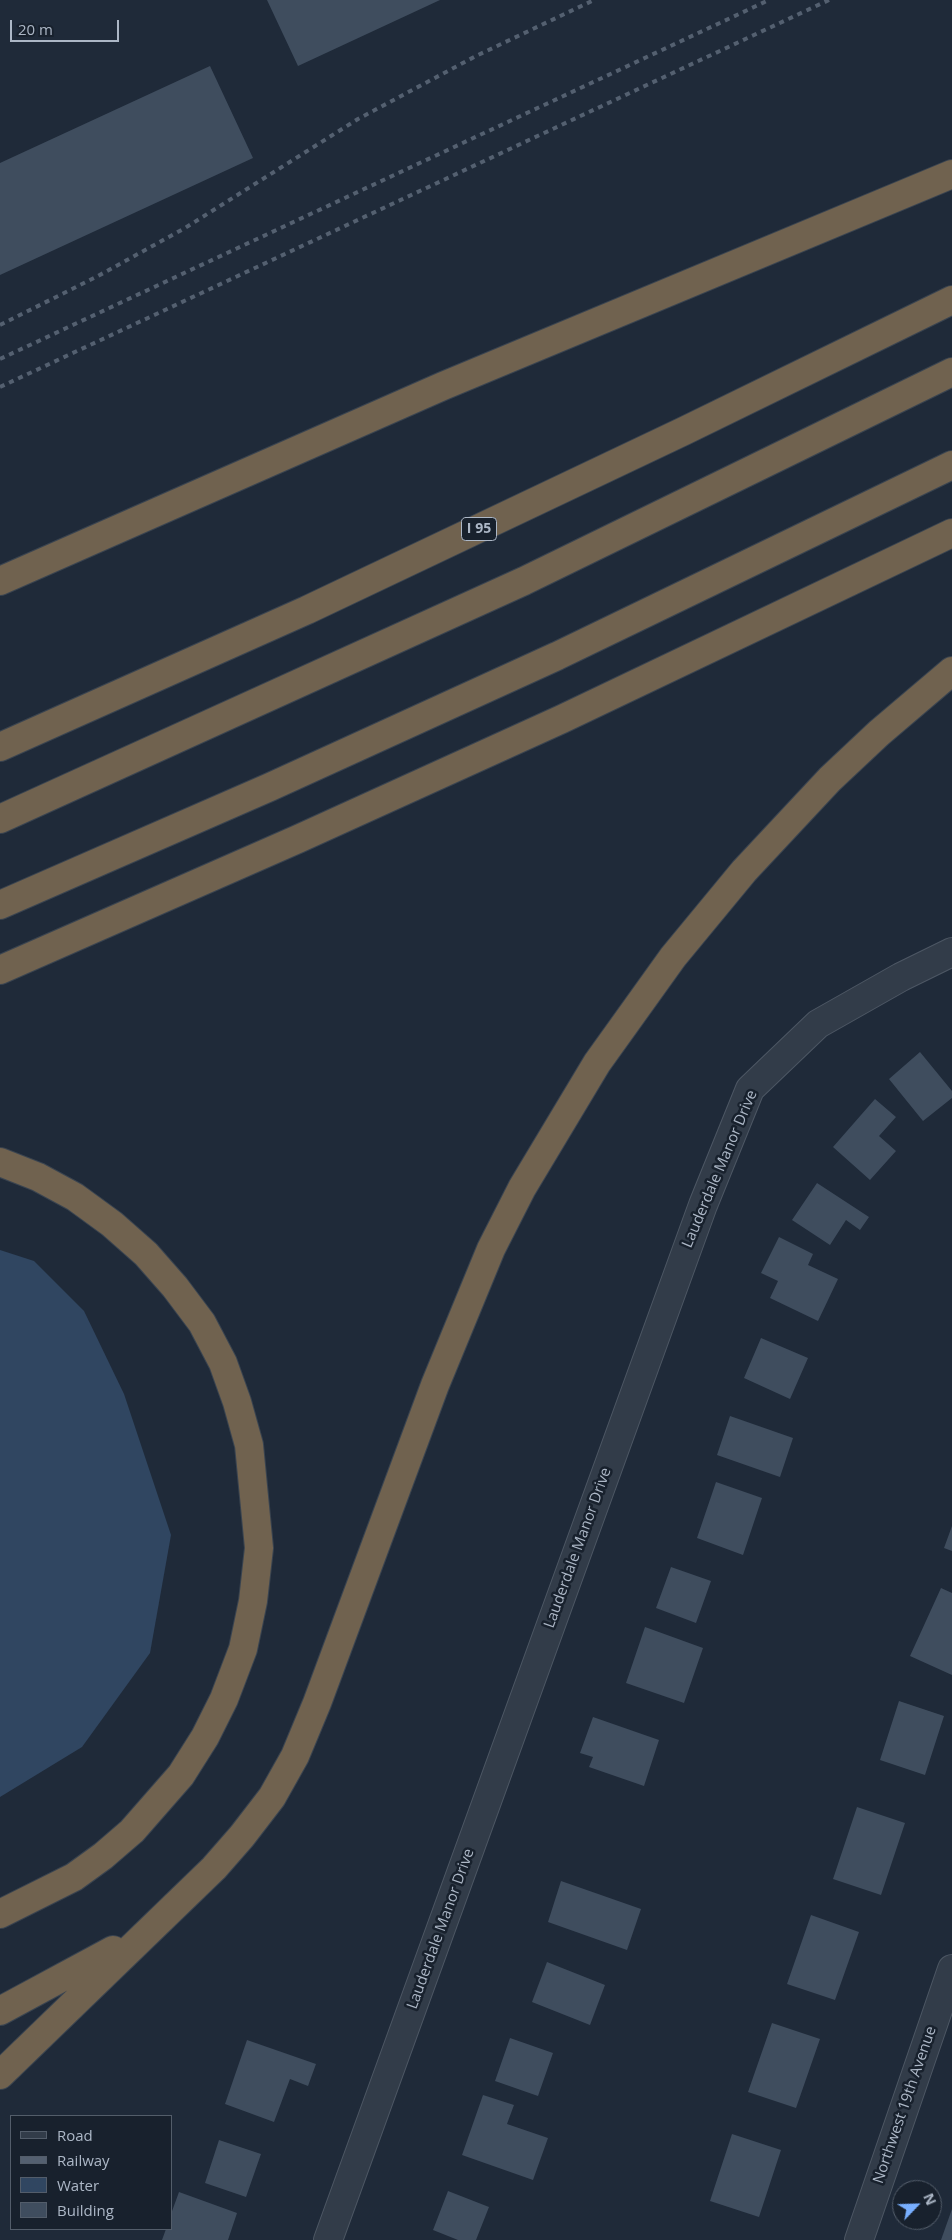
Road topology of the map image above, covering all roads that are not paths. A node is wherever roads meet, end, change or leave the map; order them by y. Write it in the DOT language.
graph roads {
  1 [pos="952,174"];
  2 [pos="952,300"];
  3 [pos="952,372"];
  4 [pos="952,465"];
  5 [pos="952,533"];
  6 [pos="0,581"];
  7 [pos="952,671"];
  8 [pos="0,747"];
  9 [pos="0,819"];
  10 [pos="0,905"];
  11 [pos="952,952"];
  12 [pos="0,970"];
  13 [pos="0,1162"];
  14 [pos="0,1914"];
  15 [pos="147,1931"];
  16 [pos="952,1969"];
  17 [pos="0,2011"];
  18 [pos="0,2075"];
  19 [pos="328,2240"];
  20 [pos="859,2240"];
  1 -- 6 [label="highway"];
  2 -- 8 [label="highway, I 95"];
  3 -- 9 [label="highway"];
  4 -- 10 [label="highway"];
  5 -- 12 [label="highway"];
  7 -- 15 [label="highway"];
  11 -- 19 [label="street, Lauderdale Manor Drive"];
  13 -- 14 [label="highway"];
  15 -- 17 [label="highway"];
  15 -- 18 [label="highway"];
  16 -- 20 [label="street, Northwest 19th Avenue"];
}
